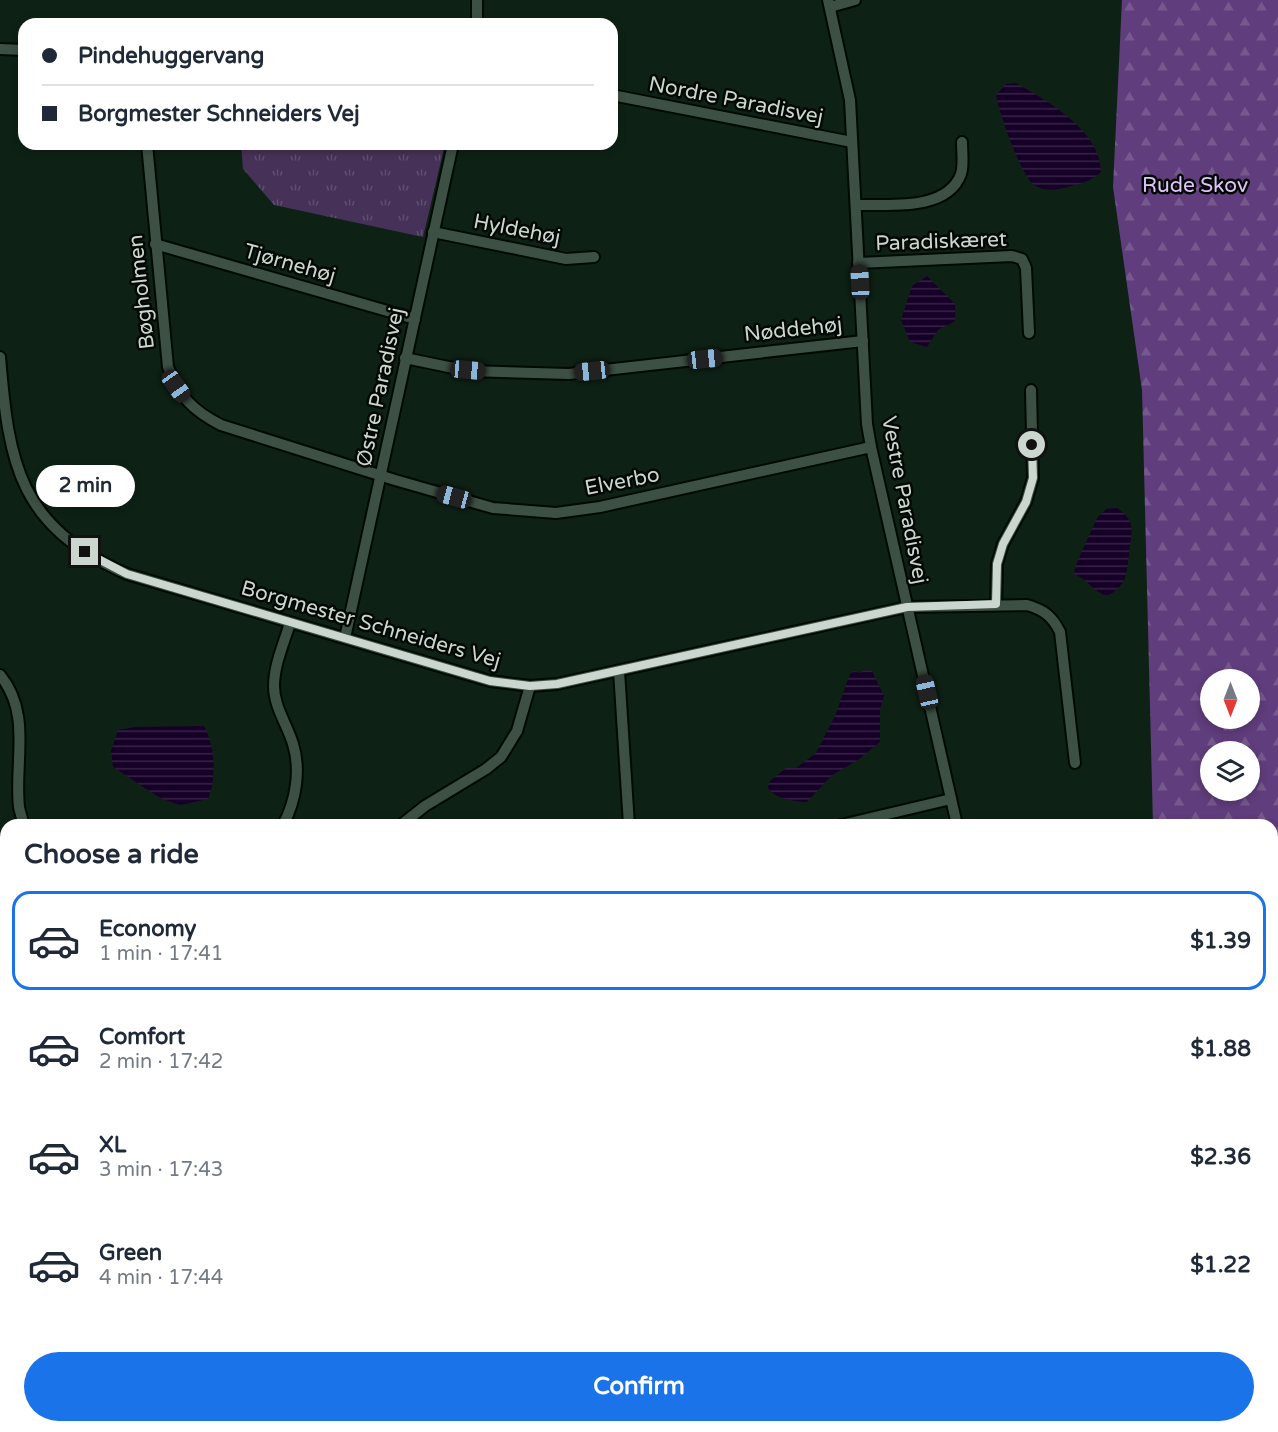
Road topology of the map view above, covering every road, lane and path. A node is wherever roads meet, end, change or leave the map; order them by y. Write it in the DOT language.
graph roads {
  1 [pos="477,0"];
  2 [pos="855,0"];
  3 [pos="829,3"];
  4 [pos="477,18"];
  5 [pos="0,49"];
  6 [pos="18,50"];
  7 [pos="618,96"];
  8 [pos="852,142"];
  9 [pos="962,142"];
  10 [pos="147,150"];
  11 [pos="452,150"];
  12 [pos="856,206"];
  13 [pos="433,232"];
  14 [pos="155,244"];
  15 [pos="594,257"];
  16 [pos="858,263"];
  17 [pos="415,319"];
  18 [pos="1029,333"];
  19 [pos="863,341"];
  20 [pos="0,357"];
  21 [pos="405,358"];
  22 [pos="1030,390"];
  23 [pos="871,447"];
  24 [pos="381,474"];
  25 [pos="996,604"];
  26 [pos="907,607"];
  27 [pos="290,623"];
  28 [pos="345,638"];
  29 [pos="619,671"];
  30 [pos="0,675"];
  31 [pos="530,686"];
  32 [pos="1075,763"];
  33 [pos="951,799"];
  34 [pos="22,819"];
  35 [pos="285,819"];
  36 [pos="409,819"];
  37 [pos="628,819"];
  38 [pos="866,819"];
  39 [pos="956,819"];
  1 -- 4 [label="street"];
  2 -- 3 [label="street"];
  3 -- 8 [label="street, Vestre Paradisvej"];
  5 -- 6 [label="street"];
  7 -- 8 [label="street, Nordre Paradisvej"];
  8 -- 12 [label="street, Vestre Paradisvej"];
  9 -- 12 [label="street"];
  10 -- 14 [label="street, Bøgholmen"];
  11 -- 13 [label="street, Østre Paradisvej"];
  12 -- 16 [label="street, Vestre Paradisvej"];
  13 -- 15 [label="street, Hyldehøj"];
  13 -- 17 [label="street, Østre Paradisvej"];
  14 -- 17 [label="street, Tjørnehøj"];
  14 -- 24 [label="street, Bøgholmen"];
  16 -- 18 [label="street, Paradiskæret"];
  16 -- 19 [label="street, Vestre Paradisvej"];
  17 -- 21 [label="street, Østre Paradisvej"];
  19 -- 21 [label="street, Nøddehøj"];
  19 -- 23 [label="street, Vestre Paradisvej"];
  20 -- 27 [label="street, Borgmester Schneiders Vej"];
  21 -- 24 [label="street, Østre Paradisvej"];
  22 -- 25 [label="street"];
  23 -- 24 [label="street, Elverbo"];
  23 -- 26 [label="street, Vestre Paradisvej"];
  24 -- 28 [label="street, Østre Paradisvej"];
  25 -- 26 [label="street, Borgmester Schneiders Vej"];
  25 -- 32 [label="street, Borgmester Schneiders Vej"];
  26 -- 29 [label="street, Borgmester Schneiders Vej"];
  26 -- 33 [label="street, Vestre Paradisvej"];
  27 -- 28 [label="street, Borgmester Schneiders Vej"];
  27 -- 35 [label="street"];
  28 -- 31 [label="street, Borgmester Schneiders Vej"];
  29 -- 31 [label="street, Borgmester Schneiders Vej"];
  29 -- 37 [label="street"];
  30 -- 34 [label="street"];
  31 -- 36 [label="street"];
  33 -- 38 [label="street"];
  33 -- 39 [label="street, Vestre Paradisvej"];
}
